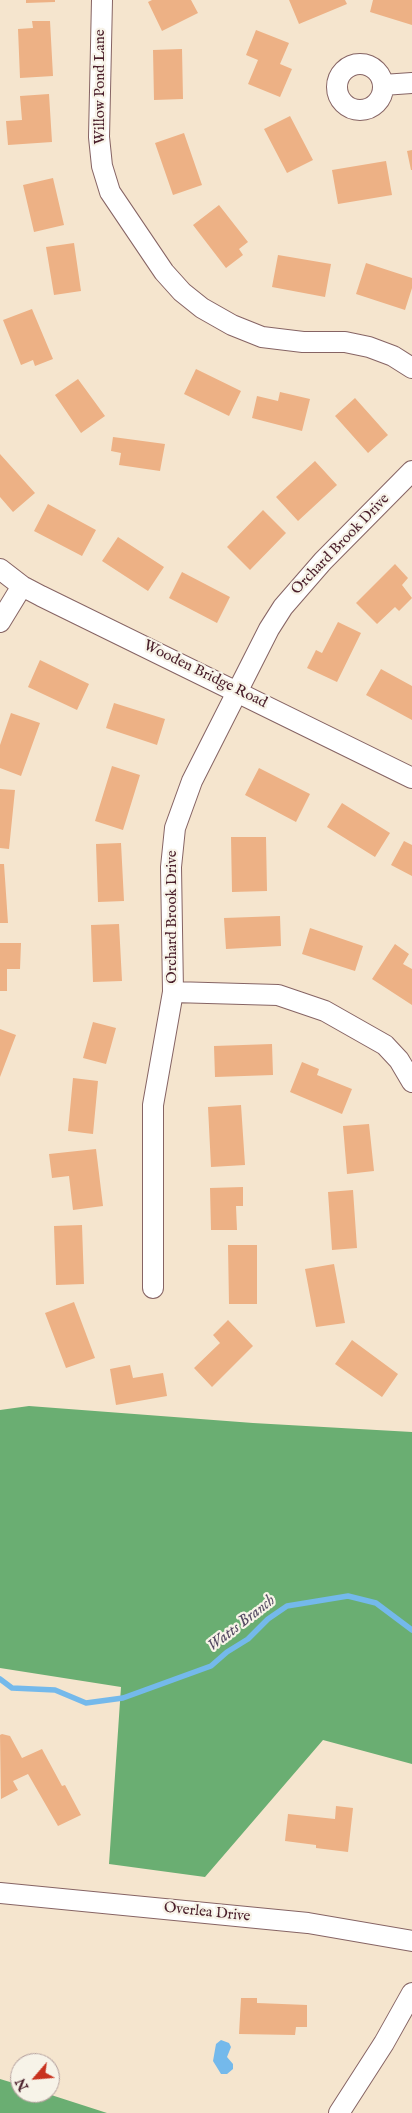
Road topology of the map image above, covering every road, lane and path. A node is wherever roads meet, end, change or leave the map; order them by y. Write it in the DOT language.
graph roads {
  1 [pos="102,0"];
  2 [pos="412,83"];
  3 [pos="383,85"];
  4 [pos="412,368"];
  5 [pos="412,471"];
  6 [pos="0,569"];
  7 [pos="22,586"];
  8 [pos="0,622"];
  9 [pos="237,691"];
  10 [pos="412,778"];
  11 [pos="173,992"];
  12 [pos="412,1082"];
  13 [pos="153,1288"];
  14 [pos="0,1893"];
  15 [pos="412,1941"];
  16 [pos="412,1993"];
  17 [pos="339,2113"];
  1 -- 4 [label="street, Willow Pond Lane"];
  2 -- 3 [label="street"];
  5 -- 9 [label="street, Orchard Brook Drive"];
  6 -- 7 [label="street, Wooden Bridge Road"];
  7 -- 8 [label="street"];
  7 -- 9 [label="street, Wooden Bridge Road"];
  9 -- 10 [label="street, Wooden Bridge Road"];
  9 -- 11 [label="street, Orchard Brook Drive"];
  11 -- 12 [label="street"];
  11 -- 13 [label="street, Orchard Brook Drive"];
  14 -- 15 [label="street, Overlea Drive"];
  16 -- 17 [label="street"];
}
